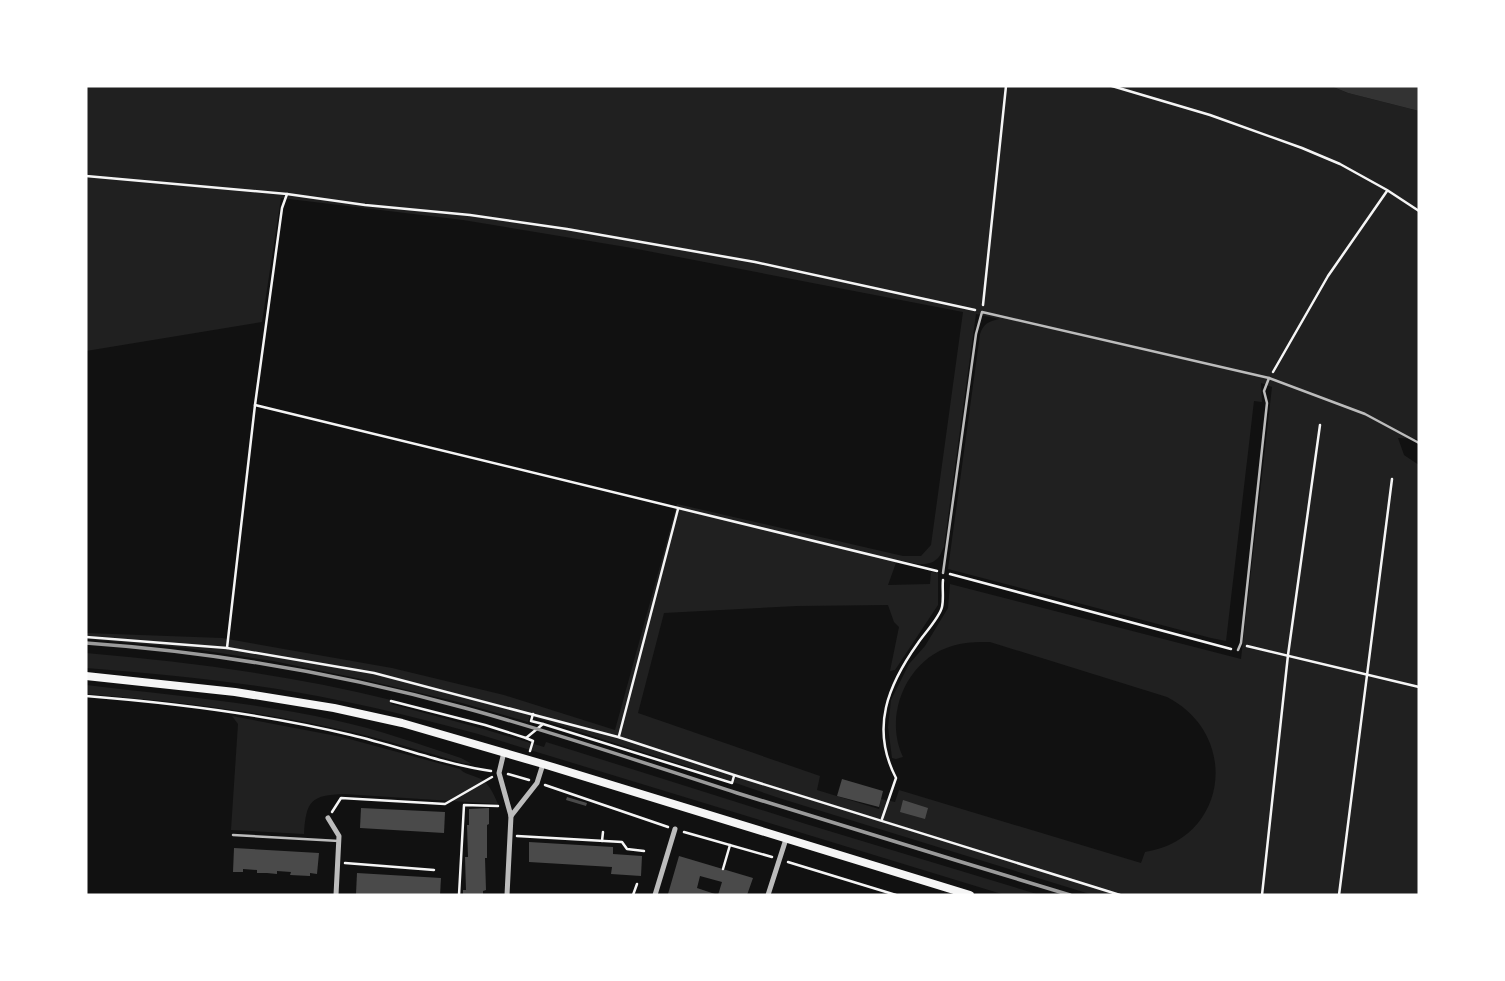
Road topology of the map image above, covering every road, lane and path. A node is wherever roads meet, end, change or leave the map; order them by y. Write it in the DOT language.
graph roads {
  1 [pos="1006,86"];
  2 [pos="1112,86"];
  3 [pos="86,176"];
  4 [pos="1387,190"];
  5 [pos="287,194"];
  6 [pos="1419,211"];
  7 [pos="982,312"];
  8 [pos="1269,378"];
  9 [pos="255,405"];
  10 [pos="1320,425"];
  11 [pos="1419,443"];
  12 [pos="1392,479"];
  13 [pos="678,509"];
  14 [pos="943,573"];
  15 [pos="86,637"];
  16 [pos="1241,643"];
  17 [pos="227,648"];
  18 [pos="1238,650"];
  19 [pos="1288,655"];
  20 [pos="1366,674"];
  21 [pos="86,676"];
  22 [pos="1419,687"];
  23 [pos="391,701"];
  24 [pos="533,714"];
  25 [pos="543,724"];
  26 [pos="618,737"];
  27 [pos="526,738"];
  28 [pos="504,752"];
  29 [pos="527,759"];
  30 [pos="543,764"];
  31 [pos="499,773"];
  32 [pos="734,775"];
  33 [pos="521,778"];
  34 [pos="509,806"];
  35 [pos="511,816"];
  36 [pos="328,818"];
  37 [pos="882,820"];
  38 [pos="675,829"];
  39 [pos="603,831"];
  40 [pos="233,835"];
  41 [pos="510,835"];
  42 [pos="786,839"];
  43 [pos="339,841"];
  44 [pos="602,841"];
  45 [pos="730,845"];
  46 [pos="644,851"];
  47 [pos="338,863"];
  48 [pos="723,869"];
  49 [pos="434,870"];
  50 [pos="637,884"];
  51 [pos="336,895"];
  52 [pos="458,895"];
  53 [pos="507,895"];
  54 [pos="633,895"];
  55 [pos="655,895"];
  56 [pos="768,895"];
  57 [pos="970,895"];
  58 [pos="1120,895"];
  59 [pos="1262,895"];
  60 [pos="1339,895"];
  1 -- 7 [label="path"];
  2 -- 4 [label="path"];
  3 -- 5 [label="path"];
  4 -- 6 [label="path"];
  4 -- 8 [label="path"];
  5 -- 7 [label="path"];
  5 -- 9 [label="path"];
  7 -- 8 [label="lane"];
  7 -- 14 [label="lane"];
  8 -- 11 [label="lane"];
  8 -- 16 [label="lane"];
  9 -- 13 [label="path"];
  9 -- 17 [label="path"];
  10 -- 19 [label="path"];
  12 -- 20 [label="path"];
  13 -- 14 [label="path"];
  13 -- 26 [label="path"];
  14 -- 18 [label="path"];
  14 -- 37 [label="path"];
  15 -- 17 [label="path"];
  16 -- 18 [label="lane"];
  16 -- 19 [label="path"];
  17 -- 24 [label="path"];
  19 -- 20 [label="path"];
  19 -- 59 [label="path"];
  20 -- 22 [label="path"];
  20 -- 60 [label="path"];
  21 -- 28 [label="main road"];
  23 -- 27 [label="path"];
  24 -- 25 [label="path"];
  24 -- 26 [label="path"];
  25 -- 27 [label="path"];
  25 -- 32 [label="path"];
  26 -- 32 [label="path"];
  27 -- 29 [label="path"];
  28 -- 29 [label="main road"];
  28 -- 31 [label="street"];
  29 -- 30 [label="main road"];
  29 -- 33 [label="path"];
  30 -- 35 [label="street"];
  30 -- 42 [label="main road"];
  31 -- 34 [label="street"];
  31 -- 36 [label="path"];
  32 -- 37 [label="path"];
  34 -- 35 [label="street"];
  34 -- 52 [label="path"];
  35 -- 41 [label="street"];
  36 -- 43 [label="street"];
  37 -- 58 [label="path"];
  38 -- 55 [label="street"];
  39 -- 44 [label="path"];
  40 -- 43 [label="lane"];
  41 -- 44 [label="path"];
  41 -- 53 [label="street"];
  42 -- 56 [label="street"];
  42 -- 57 [label="main road"];
  43 -- 47 [label="street"];
  44 -- 46 [label="path"];
  45 -- 48 [label="path"];
  47 -- 49 [label="path"];
  47 -- 51 [label="street"];
  50 -- 54 [label="path"];
}
